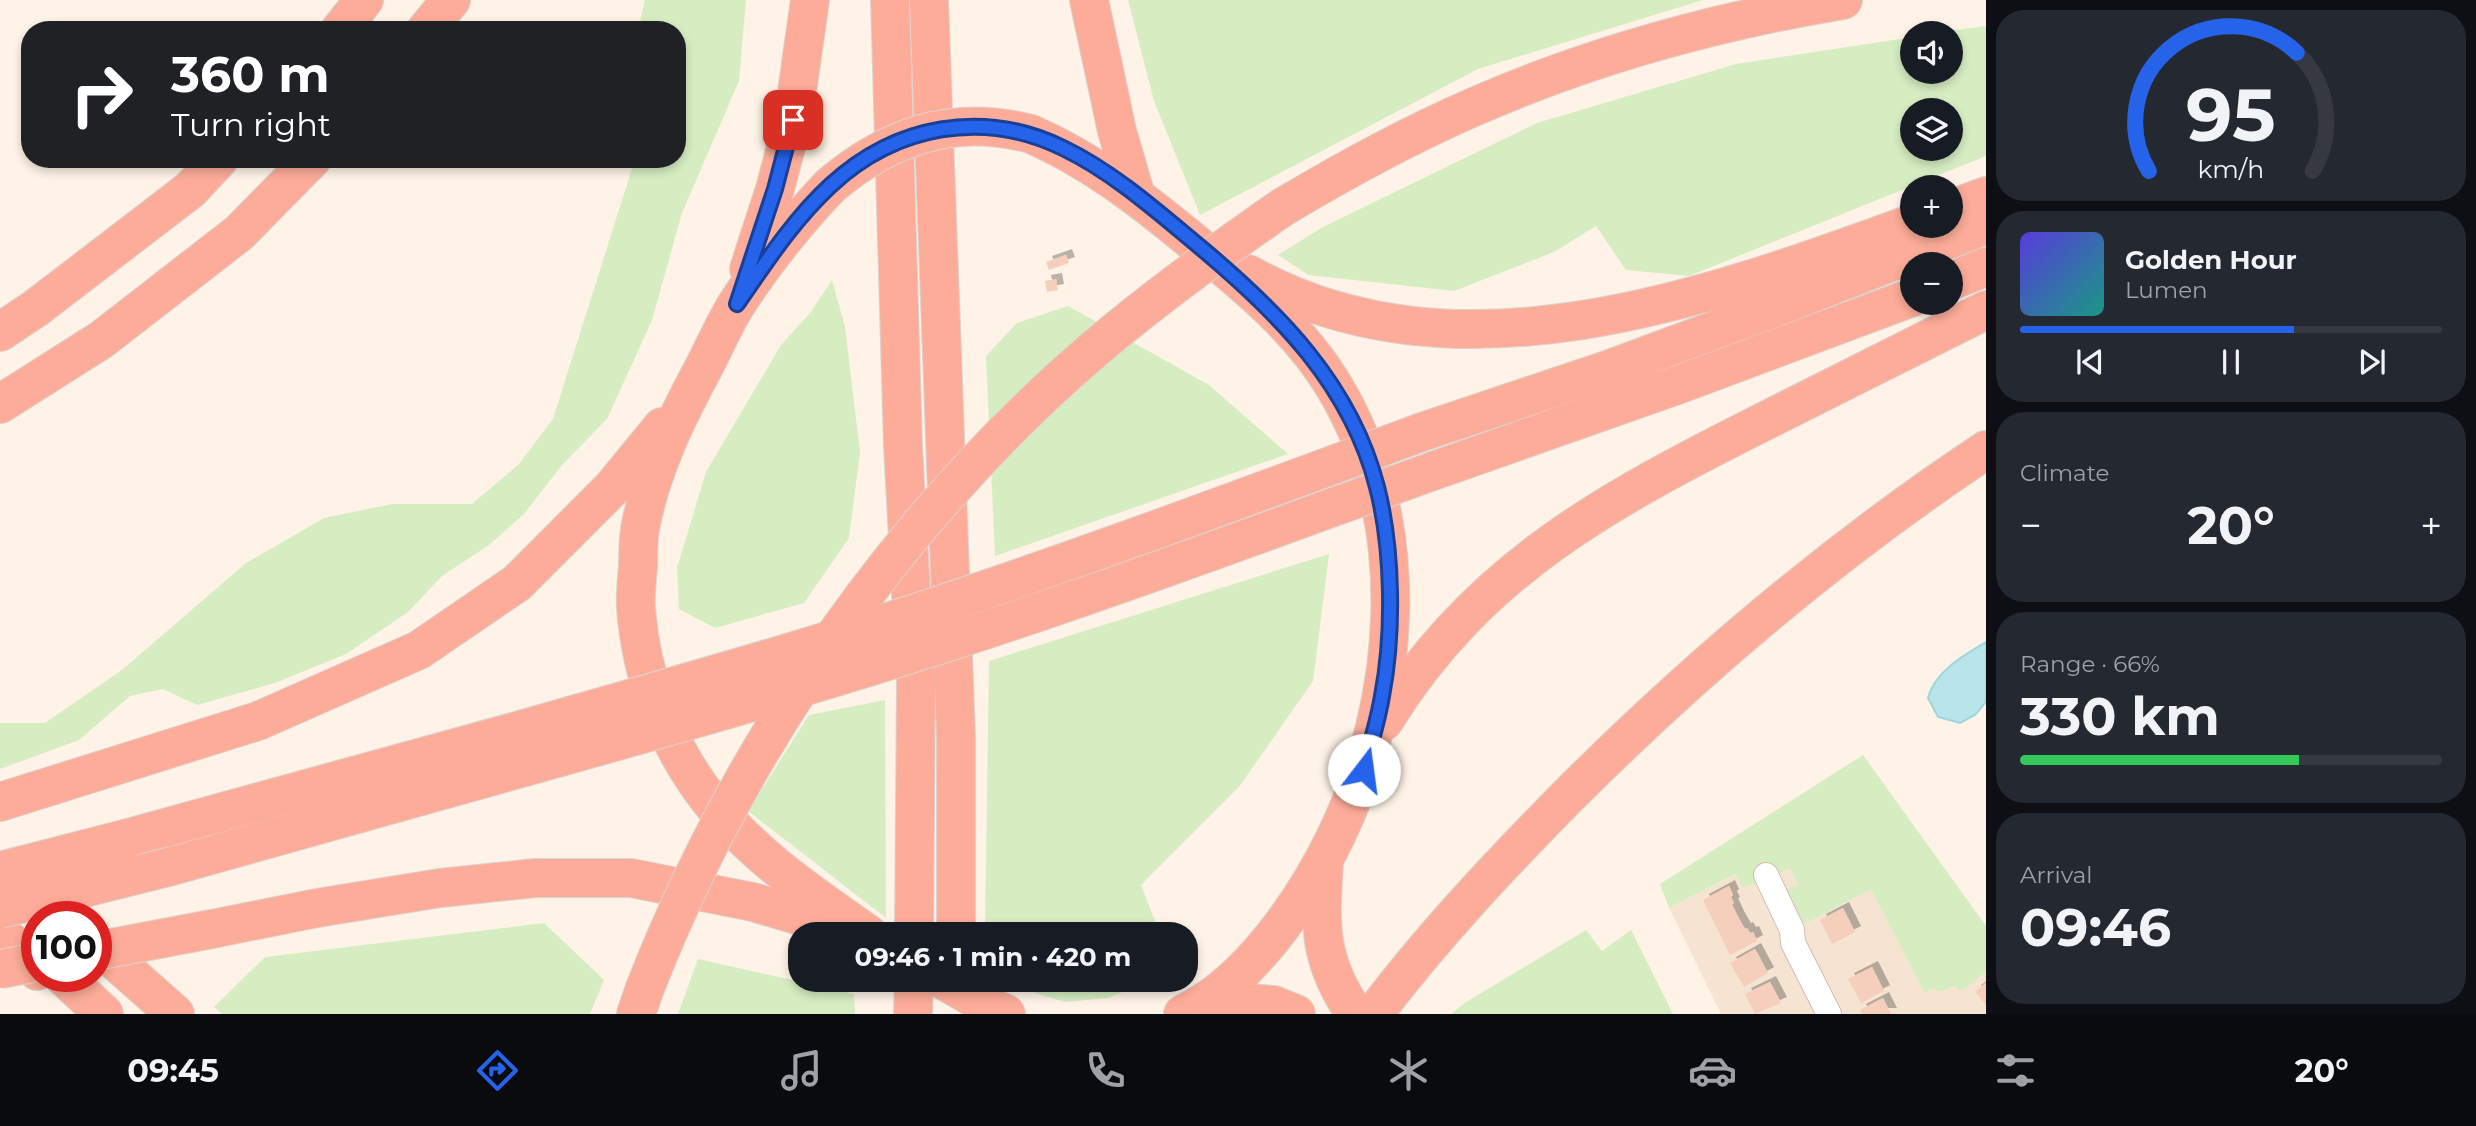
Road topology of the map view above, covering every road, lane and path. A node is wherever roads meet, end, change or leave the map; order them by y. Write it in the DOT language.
graph roads {
  1 [pos="364,0"];
  2 [pos="451,0"];
  3 [pos="810,0"];
  4 [pos="890,0"];
  5 [pos="929,0"];
  6 [pos="1088,0"];
  7 [pos="1843,0"];
  8 [pos="347,21"];
  9 [pos="434,21"];
  10 [pos="211,168"];
  11 [pos="303,168"];
  12 [pos="1136,196"];
  13 [pos="1986,196"];
  14 [pos="1963,205"];
  15 [pos="1986,225"];
  16 [pos="1900,228"];
  17 [pos="1192,241"];
  18 [pos="1986,267"];
  19 [pos="1963,276"];
  20 [pos="1900,302"];
  21 [pos="737,304"];
  22 [pos="1986,310"];
  23 [pos="0,332"];
  24 [pos="692,390"];
  25 [pos="0,404"];
  26 [pos="1986,450"];
  27 [pos="1371,741"];
  28 [pos="530,747"];
  29 [pos="0,802"];
  30 [pos="0,859"];
  31 [pos="1324,861"];
  32 [pos="0,871"];
  33 [pos="1766,875"];
  34 [pos="48,901"];
  35 [pos="813,908"];
  36 [pos="0,909"];
  37 [pos="0,919"];
  38 [pos="840,922"];
  39 [pos="843,922"];
  40 [pos="914,922"];
  41 [pos="956,922"];
  42 [pos="0,931"];
  43 [pos="21,938"];
  44 [pos="112,948"];
  45 [pos="21,954"];
  46 [pos="112,958"];
  47 [pos="21,965"];
  48 [pos="0,969"];
  49 [pos="57,992"];
  50 [pos="80,992"];
  51 [pos="914,992"];
  52 [pos="641,1001"];
  53 [pos="1195,1007"];
  54 [pos="1295,1013"];
  55 [pos="77,1014"];
  56 [pos="104,1014"];
  57 [pos="175,1014"];
  58 [pos="913,1014"];
  59 [pos="1355,1014"];
  60 [pos="1374,1014"];
  61 [pos="1829,1014"];
  1 -- 8 [label="highway"];
  2 -- 9 [label="highway"];
  3 -- 21 [label="highway"];
  4 -- 40 [label="highway"];
  5 -- 41 [label="highway"];
  6 -- 12 [label="highway"];
  7 -- 52 [label="highway, bridge"];
  10 -- 23 [label="highway"];
  11 -- 25 [label="highway"];
  12 -- 17 [label="highway"];
  12 -- 21 [label="highway, bridge"];
  13 -- 14 [label="highway"];
  15 -- 28 [label="highway, bridge"];
  16 -- 17 [label="highway"];
  17 -- 27 [label="highway"];
  18 -- 19 [label="highway"];
  20 -- 28 [label="highway, bridge"];
  21 -- 24 [label="highway"];
  22 -- 27 [label="highway"];
  24 -- 29 [label="highway"];
  24 -- 35 [label="highway"];
  26 -- 60 [label="highway"];
  27 -- 31 [label="highway"];
  28 -- 32 [label="highway, bridge"];
  28 -- 36 [label="highway, bridge"];
  30 -- 34 [label="highway"];
  31 -- 53 [label="highway"];
  31 -- 59 [label="highway"];
  33 -- 61 [label="street"];
  35 -- 38 [label="highway"];
  35 -- 39 [label="highway"];
  35 -- 44 [label="highway, bridge"];
  37 -- 43 [label="highway"];
  42 -- 45 [label="highway"];
  46 -- 57 [label="highway"];
  47 -- 48 [label="highway, bridge"];
  49 -- 55 [label="highway"];
  50 -- 56 [label="highway"];
  51 -- 58 [label="highway"];
  53 -- 54 [label="highway"];
}
